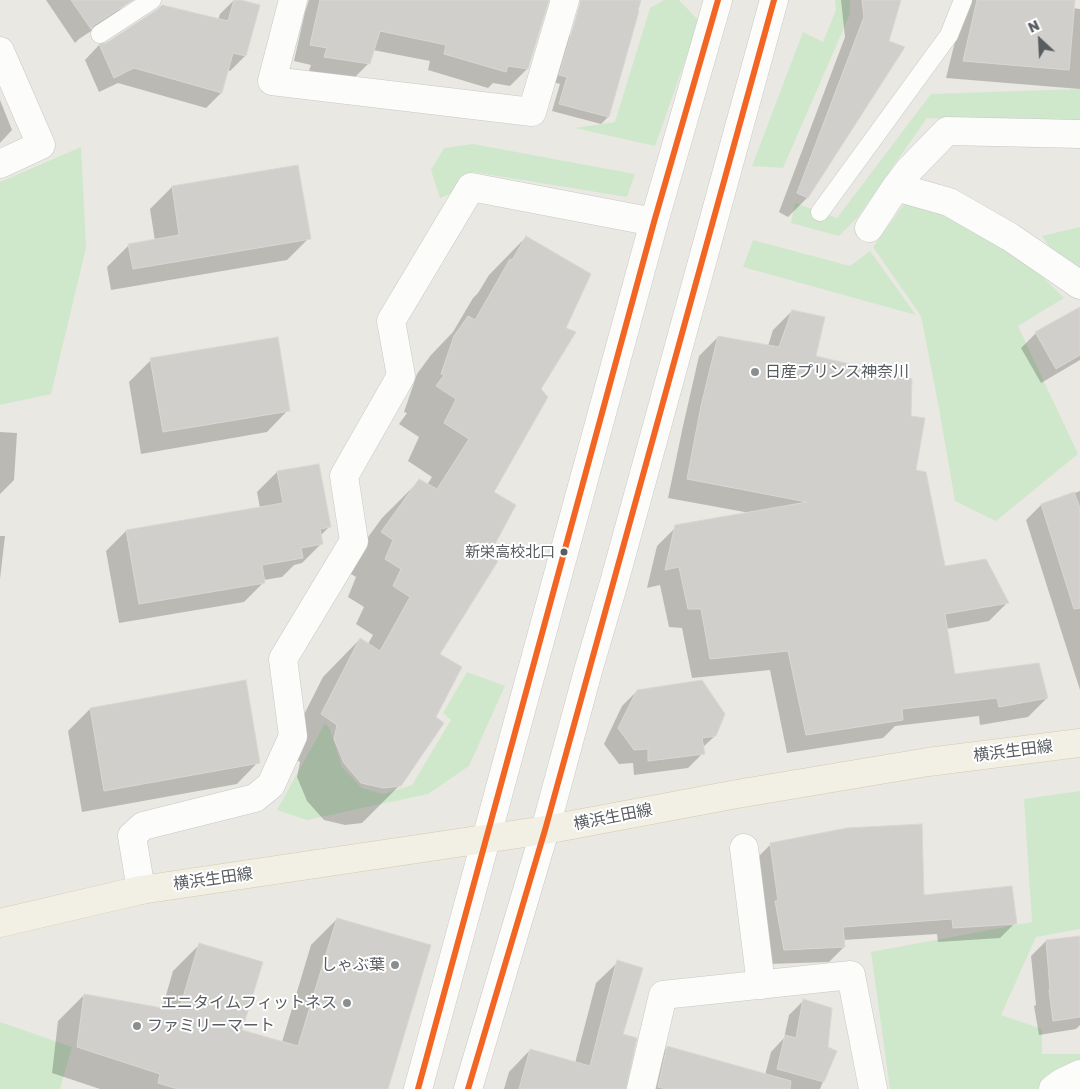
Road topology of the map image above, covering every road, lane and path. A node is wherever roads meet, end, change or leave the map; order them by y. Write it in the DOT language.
graph roads {
  1 [pos="152,0"];
  2 [pos="293,0"];
  3 [pos="565,0"];
  4 [pos="718,0"];
  5 [pos="774,0"];
  6 [pos="963,0"];
  7 [pos="100,34"];
  8 [pos="0,51"];
  9 [pos="1080,134"];
  10 [pos="0,164"];
  11 [pos="896,187"];
  12 [pos="820,212"];
  13 [pos="654,222"];
  14 [pos="864,233"];
  15 [pos="1080,285"];
  16 [pos="1080,743"];
  17 [pos="546,830"];
  18 [pos="487,838"];
  19 [pos="744,848"];
  20 [pos="141,890"];
  21 [pos="0,923"];
  22 [pos="761,985"];
  23 [pos="1080,1074"];
  24 [pos="418,1089"];
  25 [pos="468,1089"];
  26 [pos="642,1089"];
  27 [pos="873,1089"];
  28 [pos="1053,1089"];
  1 -- 7 [label="lane"];
  2 -- 3 [label="street"];
  4 -- 13 [label="street"];
  5 -- 17 [label="street"];
  6 -- 12 [label="lane"];
  8 -- 10 [label="street"];
  9 -- 11 [label="street"];
  11 -- 14 [label="street"];
  11 -- 15 [label="street"];
  13 -- 18 [label="street"];
  13 -- 20 [label="street"];
  16 -- 17 [label="main road, 横浜生田線"];
  17 -- 18 [label="main road, 横浜生田線"];
  17 -- 25 [label="street"];
  18 -- 20 [label="main road, 横浜生田線"];
  18 -- 24 [label="street"];
  19 -- 22 [label="street"];
  20 -- 21 [label="main road, 横浜生田線"];
  22 -- 26 [label="street"];
  22 -- 27 [label="street"];
  23 -- 28 [label="street"];
}
